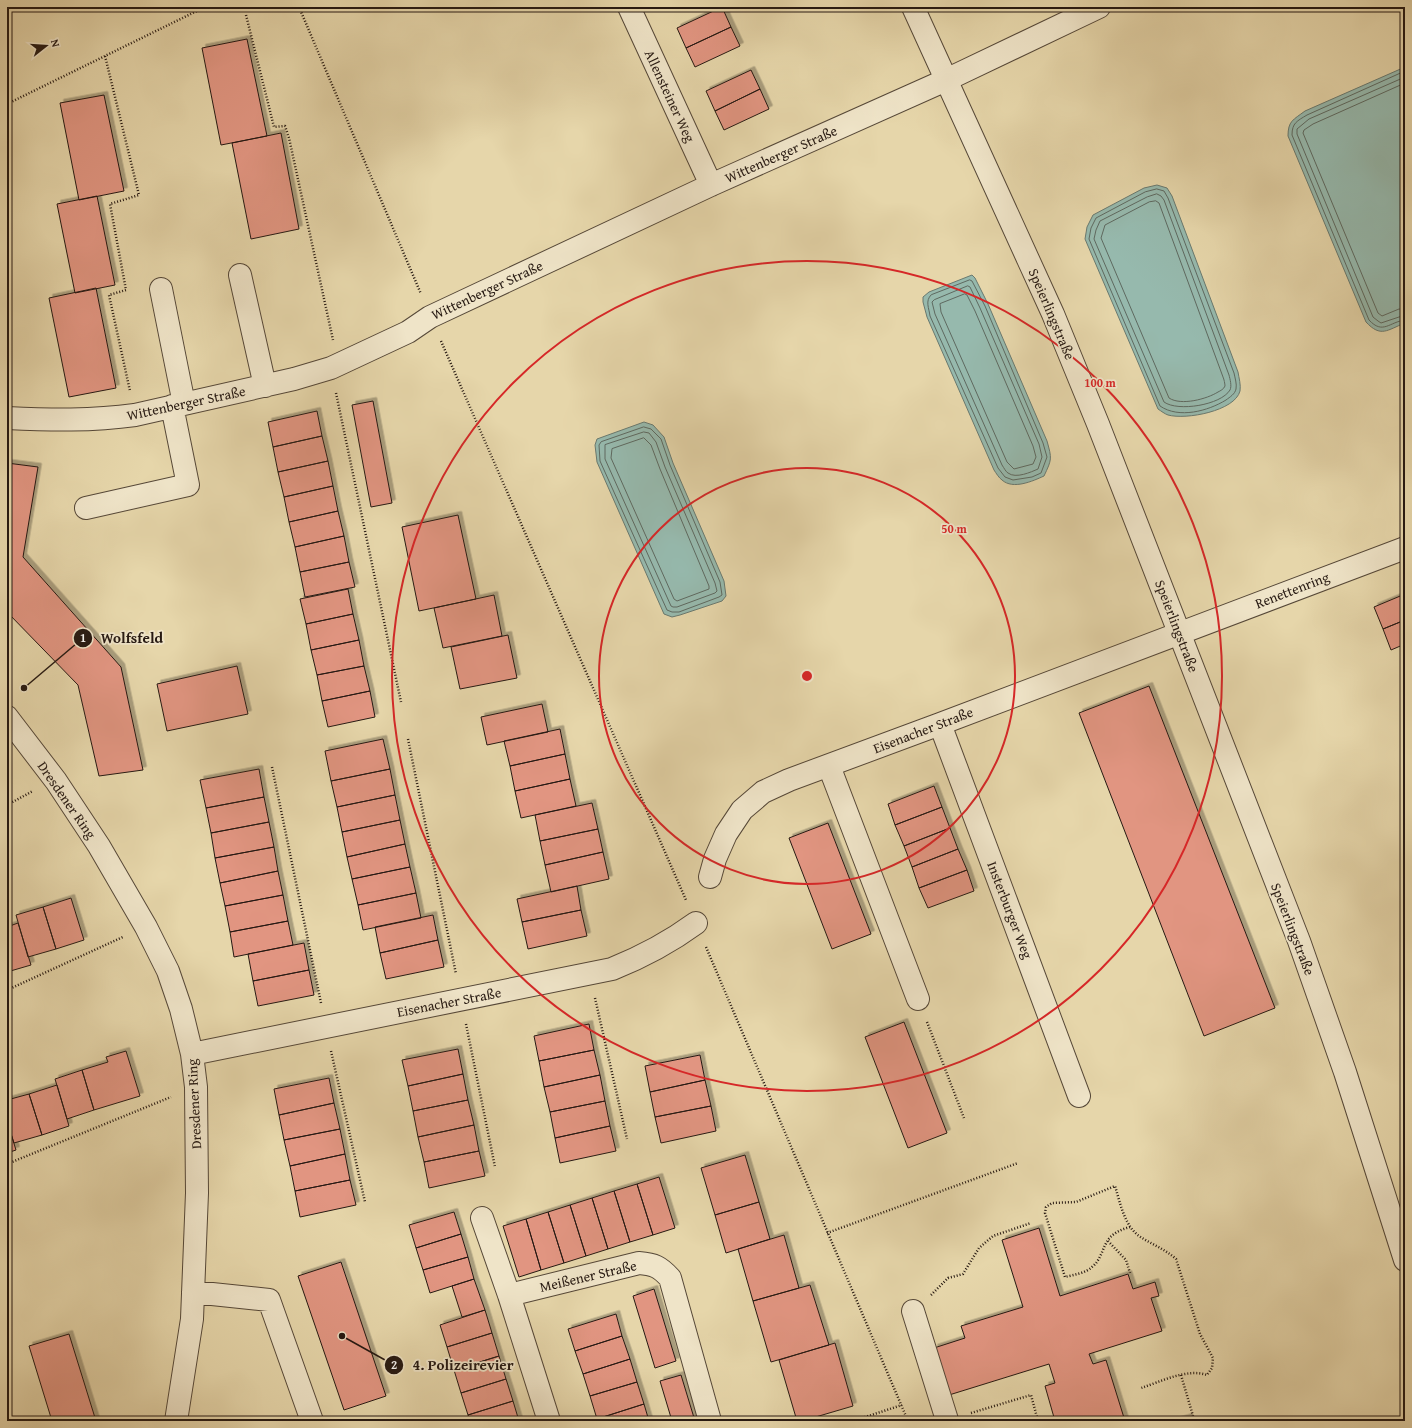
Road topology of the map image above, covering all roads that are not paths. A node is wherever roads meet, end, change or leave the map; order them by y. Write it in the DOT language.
graph roads {
  1 [pos="629,7"];
  2 [pos="913,7"];
  3 [pos="1099,7"];
  4 [pos="946,80"];
  5 [pos="711,186"];
  6 [pos="240,275"];
  7 [pos="161,289"];
  8 [pos="265,386"];
  9 [pos="178,405"];
  10 [pos="7,418"];
  11 [pos="86,508"];
  12 [pos="1405,548"];
  13 [pos="1180,633"];
  14 [pos="7,718"];
  15 [pos="940,724"];
  16 [pos="829,766"];
  17 [pos="710,876"];
  18 [pos="696,923"];
  19 [pos="918,999"];
  20 [pos="192,1054"];
  21 [pos="1079,1096"];
  22 [pos="482,1218"];
  23 [pos="1405,1260"];
  24 [pos="192,1292"];
  25 [pos="510,1295"];
  26 [pos="913,1311"];
  27 [pos="176,1421"];
  28 [pos="312,1421"];
  29 [pos="549,1421"];
  30 [pos="710,1421"];
  31 [pos="944,1421"];
  1 -- 5 [label="street, Allensteiner Weg"];
  2 -- 4 [label="street, Speierlingstraße"];
  3 -- 4 [label="street, Wittenberger Straße"];
  4 -- 5 [label="street, Wittenberger Straße"];
  4 -- 13 [label="street, Speierlingstraße"];
  5 -- 8 [label="street, Wittenberger Straße"];
  6 -- 8 [label="street"];
  7 -- 9 [label="street"];
  8 -- 9 [label="street, Wittenberger Straße"];
  9 -- 10 [label="street, Wittenberger Straße"];
  9 -- 11 [label="street"];
  12 -- 13 [label="street, Renettenring"];
  13 -- 15 [label="street, Eisenacher Straße"];
  13 -- 23 [label="street, Speierlingstraße"];
  14 -- 20 [label="street, Dresdener Ring"];
  15 -- 16 [label="street, Eisenacher Straße"];
  15 -- 21 [label="street, Insterburger Weg"];
  16 -- 17 [label="street, Eisenacher Straße"];
  16 -- 19 [label="street"];
  18 -- 20 [label="street, Eisenacher Straße"];
  20 -- 24 [label="street, Dresdener Ring"];
  22 -- 25 [label="street"];
  24 -- 27 [label="street, Dresdener Ring"];
  24 -- 28 [label="street"];
  25 -- 29 [label="street"];
  25 -- 30 [label="street, Meißener Straße"];
  26 -- 31 [label="street"];
}
